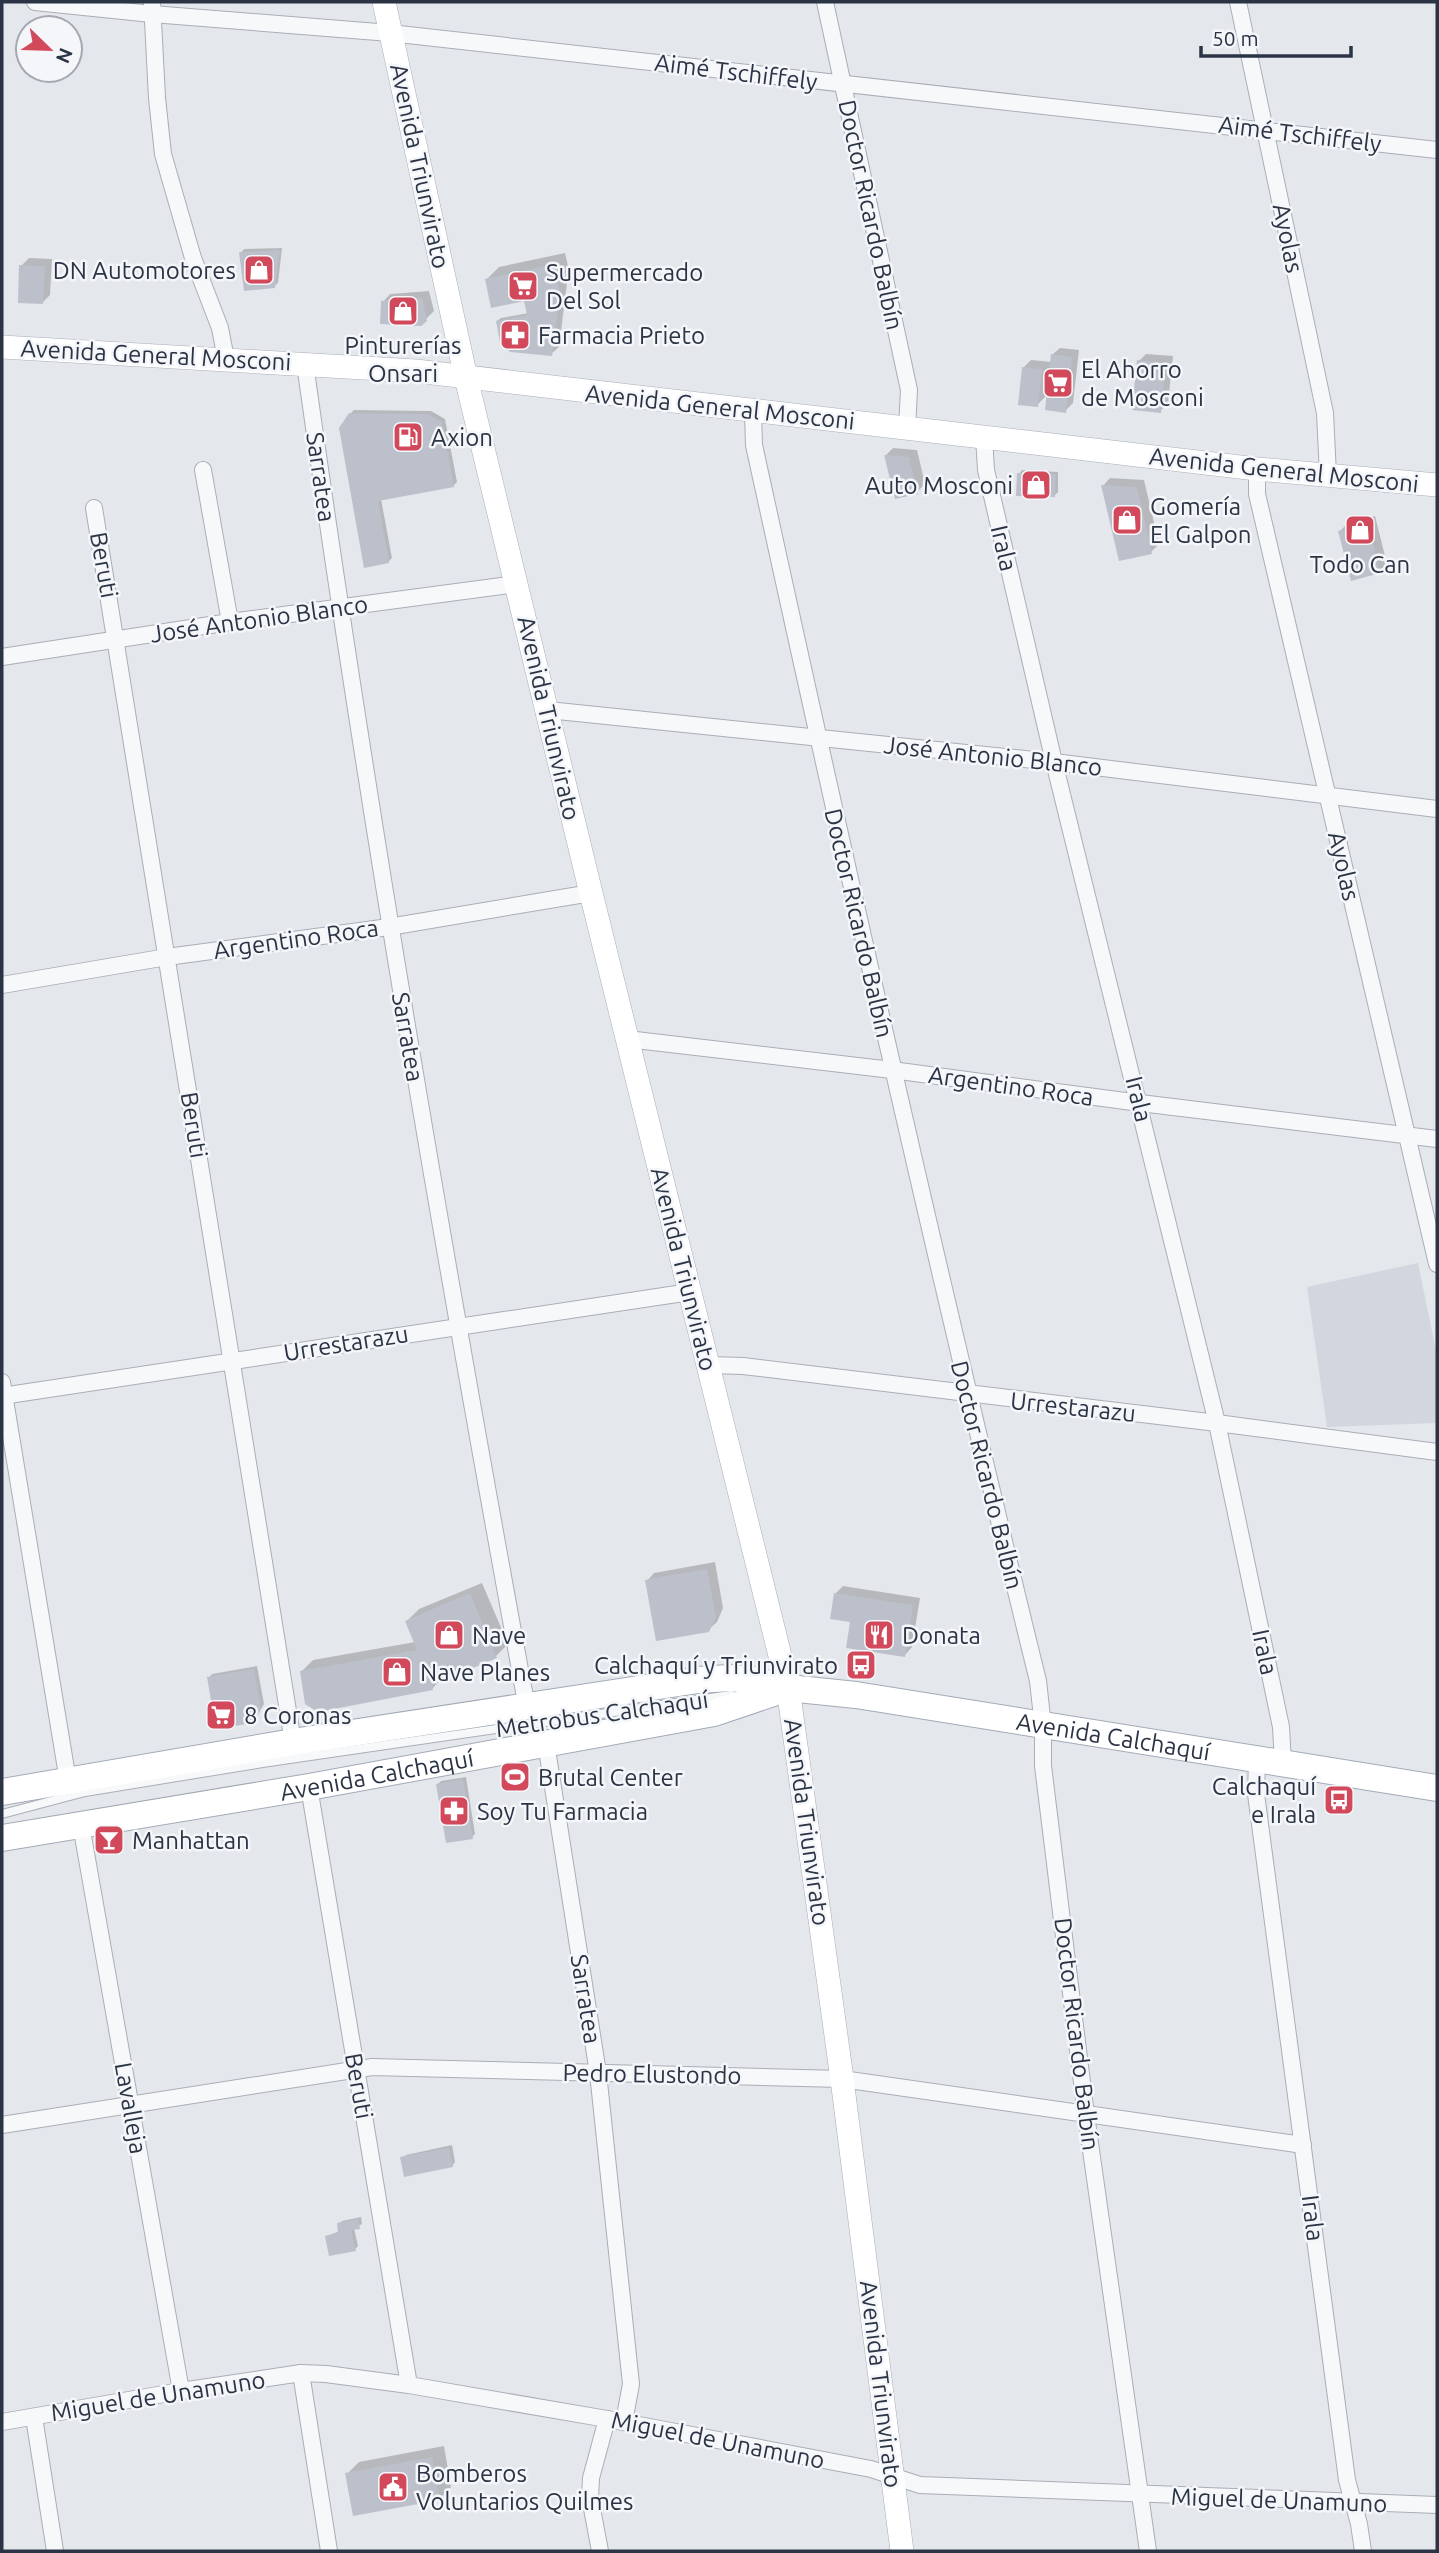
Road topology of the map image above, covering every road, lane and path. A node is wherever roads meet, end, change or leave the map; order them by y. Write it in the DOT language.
graph roads {
  1 [pos="35,2"];
  2 [pos="384,2"];
  3 [pos="825,2"];
  4 [pos="1238,2"];
  5 [pos="152,8"];
  6 [pos="390,33"];
  7 [pos="843,85"];
  8 [pos="1266,129"];
  9 [pos="1437,150"];
  10 [pos="2,347"];
  11 [pos="226,359"];
  12 [pos="305,364"];
  13 [pos="466,378"];
  14 [pos="753,412"];
  15 [pos="907,428"];
  16 [pos="984,437"];
  17 [pos="1258,469"];
  18 [pos="203,470"];
  19 [pos="1328,475"];
  20 [pos="1437,485"];
  21 [pos="94,508"];
  22 [pos="517,584"];
  23 [pos="339,607"];
  24 [pos="230,622"];
  25 [pos="117,639"];
  26 [pos="2,657"];
  27 [pos="548,710"];
  28 [pos="818,738"];
  29 [pos="1054,762"];
  30 [pos="1328,796"];
  31 [pos="1437,809"];
  32 [pos="590,893"];
  33 [pos="389,927"];
  34 [pos="167,957"];
  35 [pos="2,985"];
  36 [pos="627,1040"];
  37 [pos="892,1070"];
  38 [pos="1140,1104"];
  39 [pos="1409,1135"];
  40 [pos="1437,1139"];
  41 [pos="1437,1264"];
  42 [pos="690,1292"];
  43 [pos="457,1326"];
  44 [pos="231,1361"];
  45 [pos="709,1365"];
  46 [pos="2,1391"];
  47 [pos="967,1395"];
  48 [pos="1217,1423"];
  49 [pos="1437,1452"];
  50 [pos="788,1688"];
  51 [pos="527,1708"];
  52 [pos="1043,1726"];
  53 [pos="293,1742"];
  54 [pos="546,1743"];
  55 [pos="1257,1759"];
  56 [pos="1283,1763"];
  57 [pos="68,1782"];
  58 [pos="309,1787"];
  59 [pos="1437,1788"];
  60 [pos="2,1791"];
  61 [pos="2,1798"];
  62 [pos="2,1814"];
  63 [pos="81,1825"];
  64 [pos="2,1838"];
  65 [pos="356,2068"];
  66 [pos="598,2073"];
  67 [pos="842,2079"];
  68 [pos="130,2104"];
  69 [pos="1086,2115"];
  70 [pos="2,2125"];
  71 [pos="1303,2144"];
  72 [pos="301,2373"];
  73 [pos="409,2385"];
  74 [pos="181,2391"];
  75 [pos="34,2417"];
  76 [pos="607,2419"];
  77 [pos="2,2422"];
  78 [pos="624,2422"];
  79 [pos="893,2478"];
  80 [pos="1141,2495"];
  81 [pos="1353,2502"];
  82 [pos="1437,2505"];
  83 [pos="55,2551"];
  84 [pos="328,2551"];
  85 [pos="600,2551"];
  86 [pos="902,2551"];
  87 [pos="1147,2551"];
  88 [pos="1363,2551"];
  1 -- 5 [label="street, Aimé Tschiffely"];
  2 -- 6 [label="street, Avenida Triunvirato"];
  3 -- 7 [label="street, Doctor Ricardo Balbín"];
  4 -- 8 [label="street, Ayolas"];
  5 -- 6 [label="street, Aimé Tschiffely"];
  5 -- 11 [label="street"];
  6 -- 7 [label="street, Aimé Tschiffely"];
  6 -- 13 [label="street, Avenida Triunvirato"];
  7 -- 8 [label="street, Aimé Tschiffely"];
  7 -- 15 [label="street, Doctor Ricardo Balbín"];
  8 -- 9 [label="street, Aimé Tschiffely"];
  8 -- 19 [label="street, Ayolas"];
  10 -- 11 [label="street, Avenida General Mosconi"];
  11 -- 12 [label="street, Avenida General Mosconi"];
  12 -- 13 [label="street, Avenida General Mosconi"];
  12 -- 23 [label="street, Sarratea"];
  13 -- 14 [label="street, Avenida General Mosconi"];
  13 -- 22 [label="street, Avenida Triunvirato"];
  14 -- 15 [label="street, Avenida General Mosconi"];
  14 -- 28 [label="street, Doctor Ricardo Balbín"];
  15 -- 16 [label="street, Avenida General Mosconi"];
  16 -- 17 [label="street, Avenida General Mosconi"];
  16 -- 29 [label="street, Irala"];
  17 -- 19 [label="street, Avenida General Mosconi"];
  17 -- 30 [label="street, Ayolas"];
  18 -- 24 [label="street"];
  19 -- 20 [label="street, Avenida General Mosconi"];
  21 -- 25 [label="street, Beruti"];
  22 -- 23 [label="street, José Antonio Blanco"];
  22 -- 27 [label="street, Avenida Triunvirato"];
  23 -- 24 [label="street, José Antonio Blanco"];
  23 -- 33 [label="street, Sarratea"];
  24 -- 25 [label="street, José Antonio Blanco"];
  25 -- 26 [label="street, José Antonio Blanco"];
  25 -- 34 [label="street, Beruti"];
  27 -- 28 [label="street, José Antonio Blanco"];
  27 -- 32 [label="street, Avenida Triunvirato"];
  28 -- 29 [label="street, José Antonio Blanco"];
  28 -- 37 [label="street, Doctor Ricardo Balbín"];
  29 -- 30 [label="street, José Antonio Blanco"];
  29 -- 38 [label="street, Irala"];
  30 -- 31 [label="street, José Antonio Blanco"];
  30 -- 39 [label="street, Ayolas"];
  32 -- 33 [label="street, Argentino Roca"];
  32 -- 36 [label="street, Avenida Triunvirato"];
  33 -- 34 [label="street, Argentino Roca"];
  33 -- 43 [label="street, Sarratea"];
  34 -- 35 [label="street, Argentino Roca"];
  34 -- 44 [label="street, Beruti"];
  36 -- 37 [label="street, Argentino Roca"];
  36 -- 42 [label="street, Avenida Triunvirato"];
  37 -- 38 [label="street, Argentino Roca"];
  37 -- 47 [label="street, Doctor Ricardo Balbín"];
  38 -- 39 [label="street, Argentino Roca"];
  38 -- 48 [label="street, Irala"];
  39 -- 40 [label="street, Argentino Roca"];
  39 -- 41 [label="street, Ayolas"];
  42 -- 43 [label="street, Urrestarazu"];
  42 -- 45 [label="street, Avenida Triunvirato"];
  43 -- 44 [label="street, Urrestarazu"];
  43 -- 51 [label="street, Sarratea"];
  44 -- 46 [label="street, Urrestarazu"];
  44 -- 53 [label="street, Beruti"];
  45 -- 47 [label="street, Urrestarazu"];
  45 -- 50 [label="street, Avenida Triunvirato"];
  46 -- 57 [label="street"];
  47 -- 48 [label="street, Urrestarazu"];
  47 -- 52 [label="street, Doctor Ricardo Balbín"];
  48 -- 49 [label="street, Urrestarazu"];
  48 -- 56 [label="street, Irala"];
  50 -- 51 [label="main road, Avenida Calchaquí"];
  50 -- 52 [label="main road, Avenida Calchaquí"];
  50 -- 54 [label="main road, Avenida Calchaquí"];
  50 -- 62 [label="lane, Metrobus Calchaquí"];
  50 -- 67 [label="street, Avenida Triunvirato"];
  51 -- 53 [label="main road, Avenida Calchaquí"];
  52 -- 55 [label="main road, Avenida Calchaquí"];
  52 -- 69 [label="street, Doctor Ricardo Balbín"];
  53 -- 57 [label="main road, Avenida Calchaquí"];
  54 -- 58 [label="main road, Avenida Calchaquí"];
  54 -- 66 [label="street, Sarratea"];
  55 -- 56 [label="main road, Avenida Calchaquí"];
  55 -- 71 [label="street, Irala"];
  56 -- 59 [label="main road, Avenida Calchaquí"];
  57 -- 60 [label="main road, Avenida Calchaquí"];
  57 -- 61 [label="lane"];
  58 -- 63 [label="main road, Avenida Calchaquí"];
  58 -- 65 [label="street, Beruti"];
  63 -- 64 [label="main road, Avenida Calchaquí"];
  63 -- 68 [label="street, Lavalleja"];
  65 -- 66 [label="street, Pedro Elustondo"];
  65 -- 68 [label="street, Pedro Elustondo"];
  65 -- 73 [label="street, Beruti"];
  66 -- 67 [label="street, Pedro Elustondo"];
  66 -- 78 [label="street, Sarratea"];
  67 -- 69 [label="street, Pedro Elustondo"];
  67 -- 79 [label="street, Avenida Triunvirato"];
  68 -- 70 [label="street, Pedro Elustondo"];
  68 -- 74 [label="street, Lavalleja"];
  69 -- 71 [label="street, Pedro Elustondo"];
  69 -- 80 [label="street, Doctor Ricardo Balbín"];
  71 -- 81 [label="street, Irala"];
  72 -- 73 [label="street, Miguel de Unamuno"];
  72 -- 74 [label="street, Miguel de Unamuno"];
  72 -- 84 [label="street"];
  73 -- 76 [label="street, Miguel de Unamuno"];
  74 -- 75 [label="street, Miguel de Unamuno"];
  75 -- 77 [label="street, Miguel de Unamuno"];
  75 -- 83 [label="street"];
  76 -- 78 [label="street, Miguel de Unamuno"];
  76 -- 85 [label="street"];
  78 -- 79 [label="street, Miguel de Unamuno"];
  79 -- 80 [label="street, Miguel de Unamuno"];
  79 -- 86 [label="street, Avenida Triunvirato"];
  80 -- 81 [label="street, Miguel de Unamuno"];
  80 -- 87 [label="street, Doctor Ricardo Balbín"];
  81 -- 82 [label="street, Miguel de Unamuno"];
  81 -- 88 [label="street, Irala"];
}
